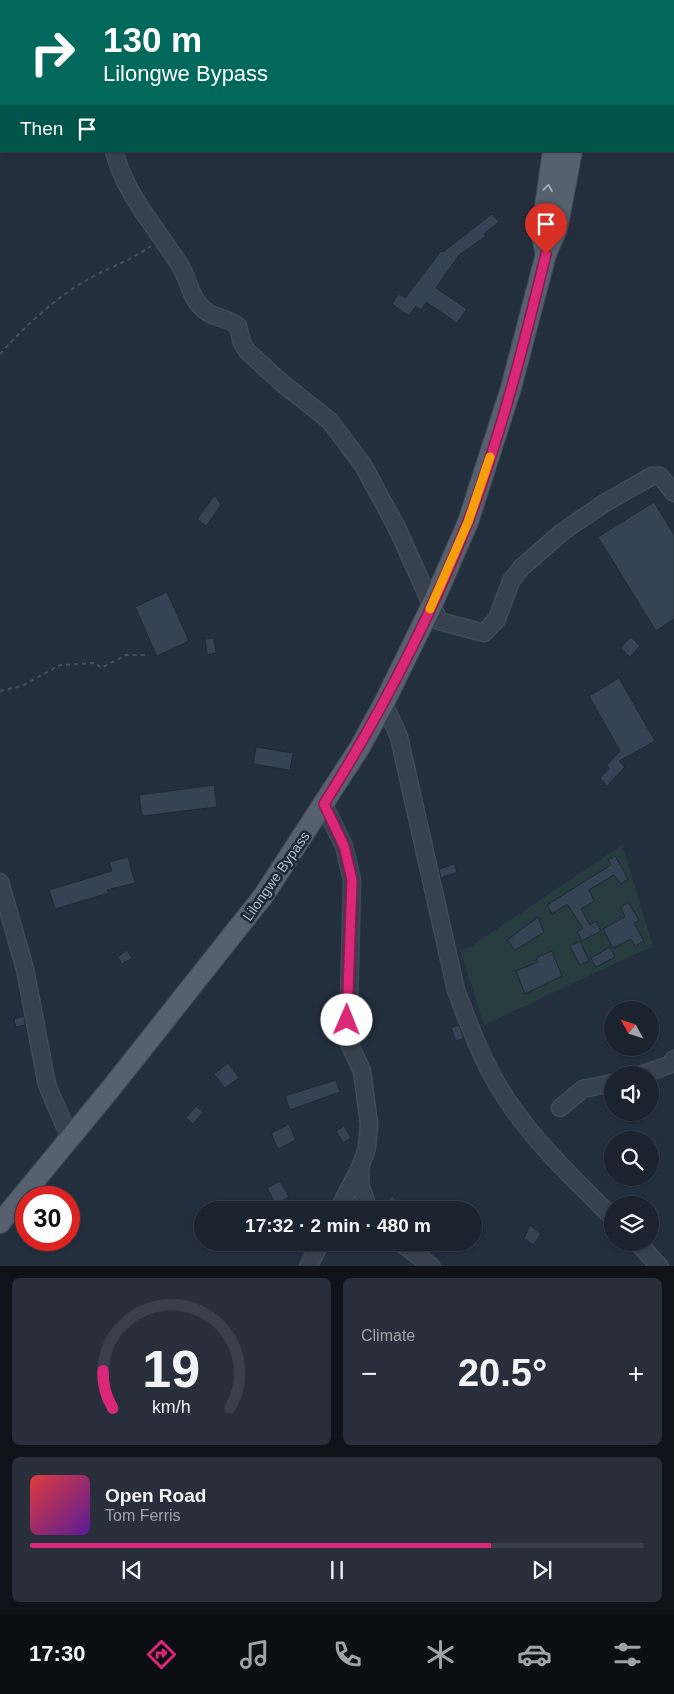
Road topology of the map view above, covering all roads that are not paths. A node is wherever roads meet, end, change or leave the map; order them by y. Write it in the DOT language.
graph roads {
  1 [pos="114,152"];
  2 [pos="553,152"];
  3 [pos="572,152"];
  4 [pos="546,254"];
  5 [pos="674,493"];
  6 [pos="432,605"];
  7 [pos="384,703"];
  8 [pos="324,804"];
  9 [pos="0,882"];
  10 [pos="674,1059"];
  11 [pos="659,1068"];
  12 [pos="604,1084"];
  13 [pos="560,1108"];
  14 [pos="70,1138"];
  15 [pos="360,1168"];
  16 [pos="343,1201"];
  17 [pos="366,1201"];
  18 [pos="604,1209"];
  19 [pos="0,1223"];
  20 [pos="316,1251"];
  21 [pos="412,1251"];
  22 [pos="646,1251"];
  23 [pos="308,1266"];
  24 [pos="432,1266"];
  25 [pos="660,1266"];
  1 -- 6 [label="street"];
  4 -- 2 [label="main road, Lilongwe Bypass, one-way"];
  3 -- 4 [label="main road, Lilongwe Bypass"];
  4 -- 6 [label="main road, Lilongwe Bypass"];
  5 -- 6 [label="street"];
  6 -- 7 [label="main road, Lilongwe Bypass"];
  7 -- 8 [label="main road, Lilongwe Bypass"];
  7 -- 18 [label="street"];
  8 -- 14 [label="main road, Lilongwe Bypass"];
  8 -- 15 [label="street"];
  9 -- 14 [label="street"];
  10 -- 11 [label="street"];
  12 -- 13 [label="street"];
  14 -- 19 [label="main road, Lilongwe Bypass"];
  15 -- 16 [label="street"];
  15 -- 17 [label="street"];
  20 -- 23 [label="street"];
  21 -- 24 [label="street"];
  22 -- 25 [label="street"];
}
